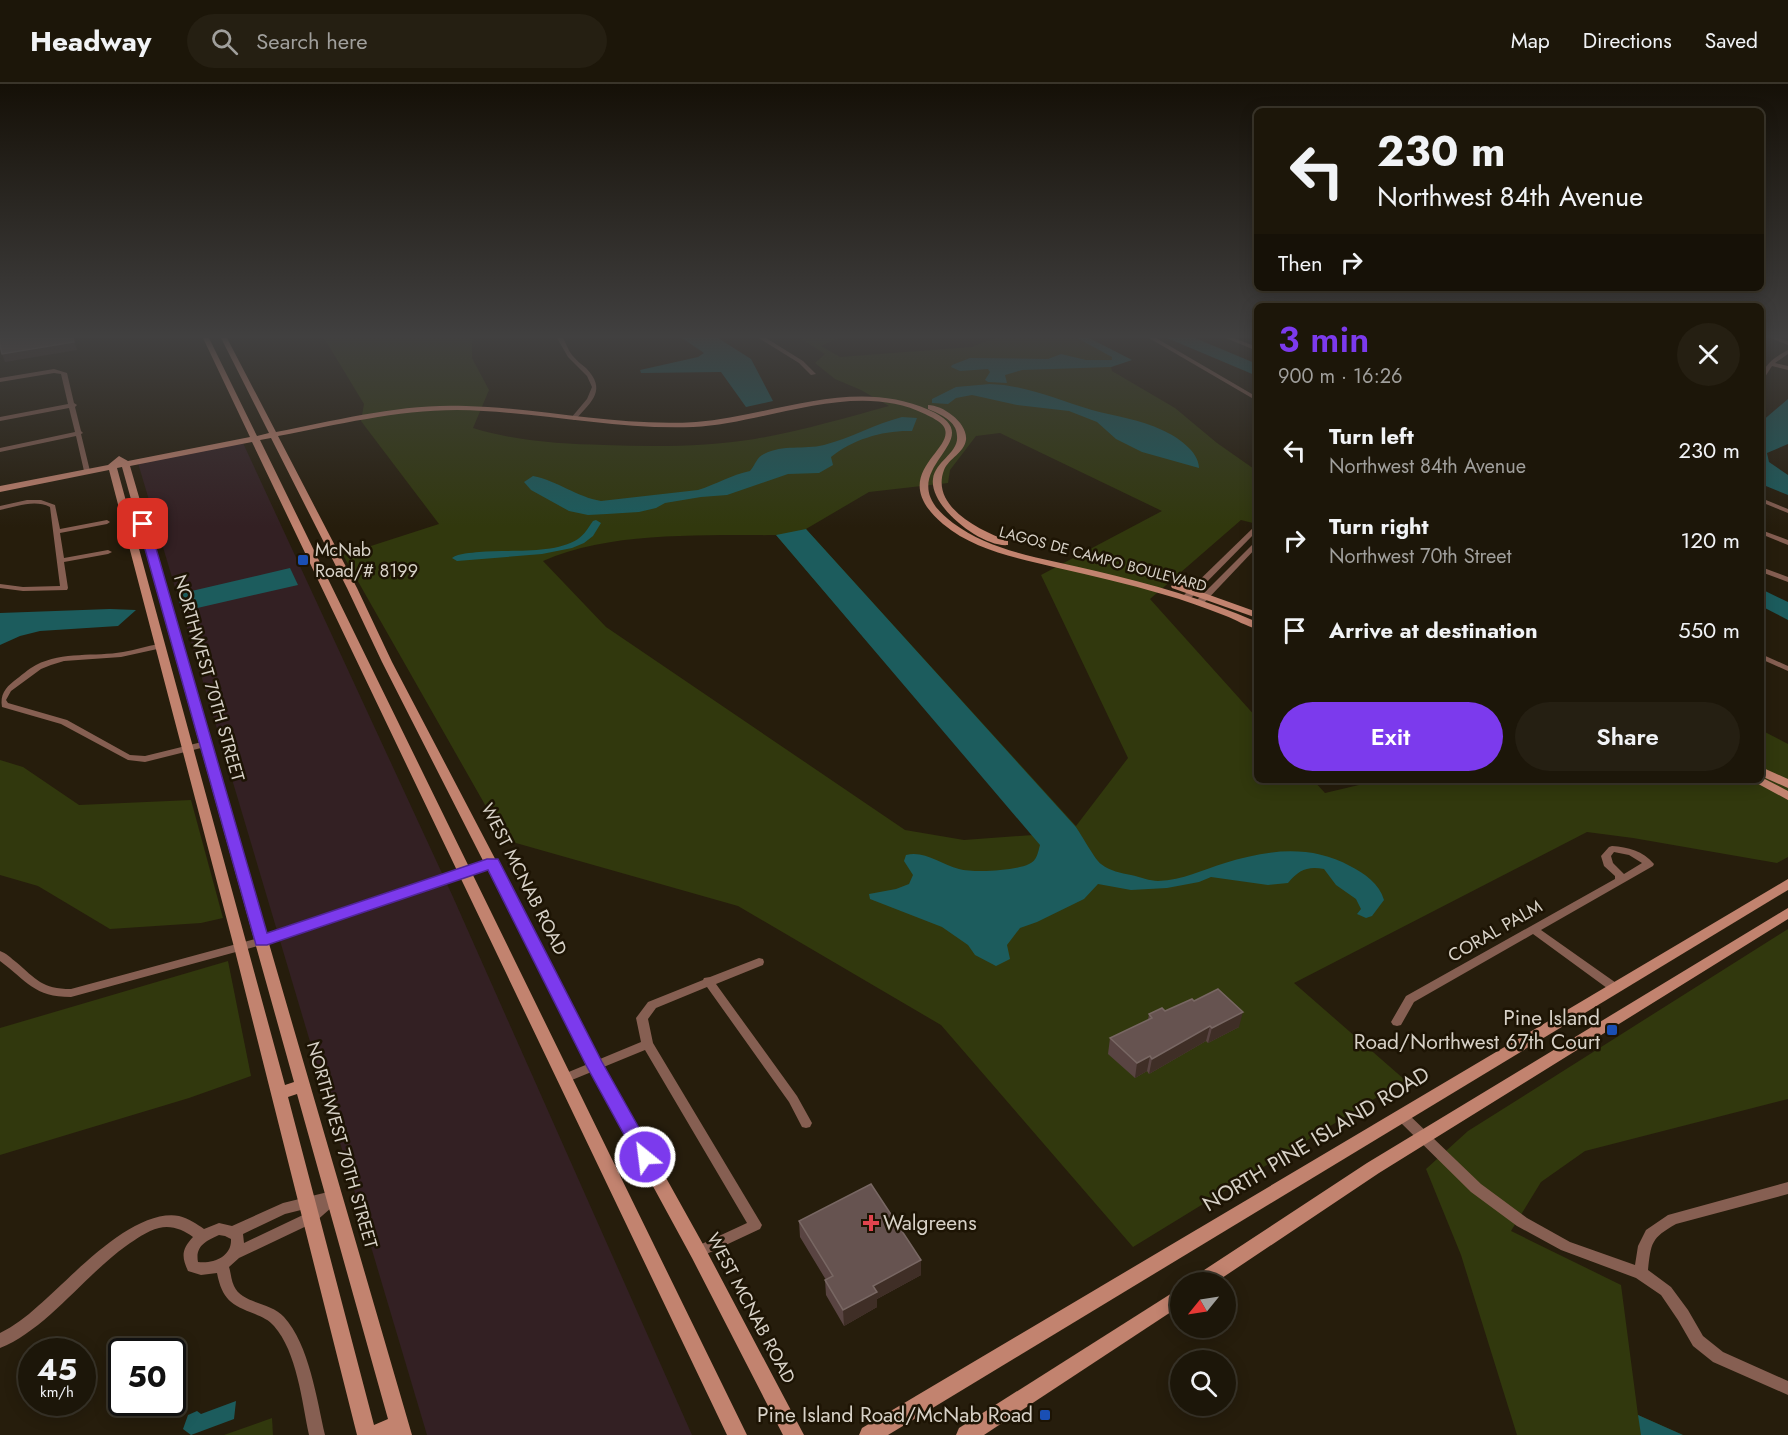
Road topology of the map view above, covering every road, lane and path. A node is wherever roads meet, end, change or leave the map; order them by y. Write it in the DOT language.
graph roads {
  1 [pos="73,401"];
  2 [pos="237,401"];
  3 [pos="256,401"];
  4 [pos="589,401"];
  5 [pos="805,401"];
  6 [pos="836,401"];
  7 [pos="869,401"];
  8 [pos="912,401"];
  9 [pos="74,405"];
  10 [pos="576,416"];
  11 [pos="0,419"];
  12 [pos="272,432"];
  13 [pos="80,433"];
  14 [pos="253,436"];
  15 [pos="0,450"];
  16 [pos="119,463"];
  17 [pos="86,468"];
  18 [pos="0,483"];
  19 [pos="0,489"];
  20 [pos="1764,501"];
  21 [pos="0,508"];
  22 [pos="1788,511"];
  23 [pos="106,522"];
  24 [pos="1254,530"];
  25 [pos="56,532"];
  26 [pos="1764,533"];
  27 [pos="1788,543"];
  28 [pos="1254,546"];
  29 [pos="108,552"];
  30 [pos="60,561"];
  31 [pos="1764,570"];
  32 [pos="1788,580"];
  33 [pos="0,586"];
  34 [pos="1191,594"];
  35 [pos="1203,598"];
  36 [pos="1254,614"];
  37 [pos="1254,624"];
  38 [pos="159,646"];
  39 [pos="1764,657"];
  40 [pos="1788,669"];
  41 [pos="206,744"];
  42 [pos="186,749"];
  43 [pos="1764,772"];
  44 [pos="1763,783"];
  45 [pos="1788,784"];
  46 [pos="1788,796"];
  47 [pos="492,863"];
  48 [pos="466,872"];
  49 [pos="1620,880"];
  50 [pos="1788,884"];
  51 [pos="1788,913"];
  52 [pos="1534,930"];
  53 [pos="261,941"];
  54 [pos="241,947"];
  55 [pos="3,960"];
  56 [pos="759,962"];
  57 [pos="708,981"];
  58 [pos="1614,988"];
  59 [pos="1397,1022"];
  60 [pos="647,1044"];
  61 [pos="595,1065"];
  62 [pos="563,1079"];
  63 [pos="303,1085"];
  64 [pos="278,1094"];
  65 [pos="1402,1116"];
  66 [pos="806,1123"];
  67 [pos="1425,1137"];
  68 [pos="1788,1188"];
  69 [pos="334,1197"];
  70 [pos="305,1202"];
  71 [pos="310,1218"];
  72 [pos="233,1232"];
  73 [pos="203,1236"];
  74 [pos="698,1252"];
  75 [pos="234,1254"];
  76 [pos="222,1265"];
  77 [pos="1216,1272"];
  78 [pos="1641,1273"];
  79 [pos="1170,1302"];
  80 [pos="0,1341"];
  81 [pos="1788,1388"];
  82 [pos="401,1429"];
  83 [pos="317,1435"];
  84 [pos="367,1435"];
  85 [pos="376,1435"];
  86 [pos="737,1435"];
  87 [pos="794,1435"];
  88 [pos="869,1435"];
  89 [pos="966,1435"];
  1 -- 9 [label="street"];
  2 -- 14 [label="street"];
  3 -- 12 [label="street, WEST MCNAB ROAD"];
  4 -- 10 [label="street"];
  5 -- 10 [label="street, LAGOS DE CAMPO BOULEVARD"];
  6 -- 10 [label="street, LAGOS DE CAMPO BOULEVARD"];
  7 -- 34 [label="street, LAGOS DE CAMPO BOULEVARD"];
  8 -- 34 [label="street, LAGOS DE CAMPO BOULEVARD"];
  9 -- 11 [label="street"];
  9 -- 13 [label="street"];
  10 -- 12 [label="street, LAGOS DE CAMPO BOULEVARD"];
  12 -- 14 [label="street, LAGOS DE CAMPO BOULEVARD"];
  12 -- 47 [label="street, WEST MCNAB ROAD"];
  13 -- 15 [label="street"];
  13 -- 17 [label="street"];
  14 -- 16 [label="street, LAGOS DE CAMPO BOULEVARD"];
  14 -- 48 [label="street"];
  16 -- 17 [label="street, LAGOS DE CAMPO BOULEVARD"];
  16 -- 38 [label="street, NORTHWEST 70TH STREET"];
  16 -- 41 [label="street, NORTHWEST 70TH STREET"];
  17 -- 18 [label="street"];
  17 -- 19 [label="street"];
  20 -- 22 [label="street"];
  21 -- 25 [label="street"];
  23 -- 25 [label="street"];
  24 -- 34 [label="street"];
  25 -- 30 [label="street"];
  26 -- 27 [label="street"];
  28 -- 35 [label="street"];
  29 -- 30 [label="street"];
  30 -- 33 [label="street"];
  31 -- 32 [label="street"];
  34 -- 35 [label="street, LAGOS DE CAMPO BOULEVARD"];
  35 -- 36 [label="street, LAGOS DE CAMPO BOULEVARD"];
  35 -- 37 [label="street, LAGOS DE CAMPO BOULEVARD"];
  38 -- 42 [label="street, NORTHWEST 70TH STREET"];
  38 -- 42 [label="street"];
  39 -- 40 [label="street"];
  41 -- 42 [label="street"];
  41 -- 53 [label="street, NORTHWEST 70TH STREET"];
  42 -- 54 [label="street, NORTHWEST 70TH STREET"];
  43 -- 45 [label="street"];
  44 -- 46 [label="street"];
  47 -- 48 [label="street"];
  47 -- 61 [label="street, WEST MCNAB ROAD"];
  48 -- 53 [label="street"];
  48 -- 62 [label="street"];
  49 -- 52 [label="street, CORAL PALM"];
  50 -- 58 [label="street, NORTH PINE ISLAND ROAD"];
  51 -- 67 [label="street"];
  52 -- 58 [label="street"];
  52 -- 59 [label="street, CORAL PALM"];
  53 -- 54 [label="street"];
  53 -- 63 [label="street, NORTHWEST 70TH STREET"];
  54 -- 55 [label="street"];
  54 -- 64 [label="street, NORTHWEST 70TH STREET"];
  56 -- 57 [label="street"];
  57 -- 60 [label="street"];
  57 -- 66 [label="street"];
  58 -- 65 [label="street, NORTH PINE ISLAND ROAD"];
  60 -- 61 [label="street"];
  60 -- 74 [label="street"];
  61 -- 62 [label="street"];
  61 -- 74 [label="street, WEST MCNAB ROAD"];
  62 -- 86 [label="street"];
  63 -- 64 [label="street"];
  63 -- 69 [label="street, NORTHWEST 70TH STREET"];
  64 -- 70 [label="street, NORTHWEST 70TH STREET"];
  65 -- 67 [label="street"];
  65 -- 88 [label="street, NORTH PINE ISLAND ROAD"];
  67 -- 77 [label="street"];
  67 -- 78 [label="street"];
  68 -- 78 [label="street"];
  69 -- 70 [label="street"];
  69 -- 71 [label="street"];
  69 -- 82 [label="street, NORTHWEST 70TH STREET"];
  70 -- 71 [label="street, NORTHWEST 70TH STREET"];
  70 -- 72 [label="street"];
  71 -- 75 [label="street"];
  71 -- 84 [label="street, NORTHWEST 70TH STREET"];
  72 -- 73 [label="street"];
  72 -- 75 [label="street"];
  73 -- 76 [label="street"];
  73 -- 80 [label="street"];
  74 -- 87 [label="street, WEST MCNAB ROAD"];
  75 -- 76 [label="street"];
  76 -- 83 [label="street"];
  78 -- 81 [label="street"];
  79 -- 89 [label="street"];
  82 -- 85 [label="street"];
}
